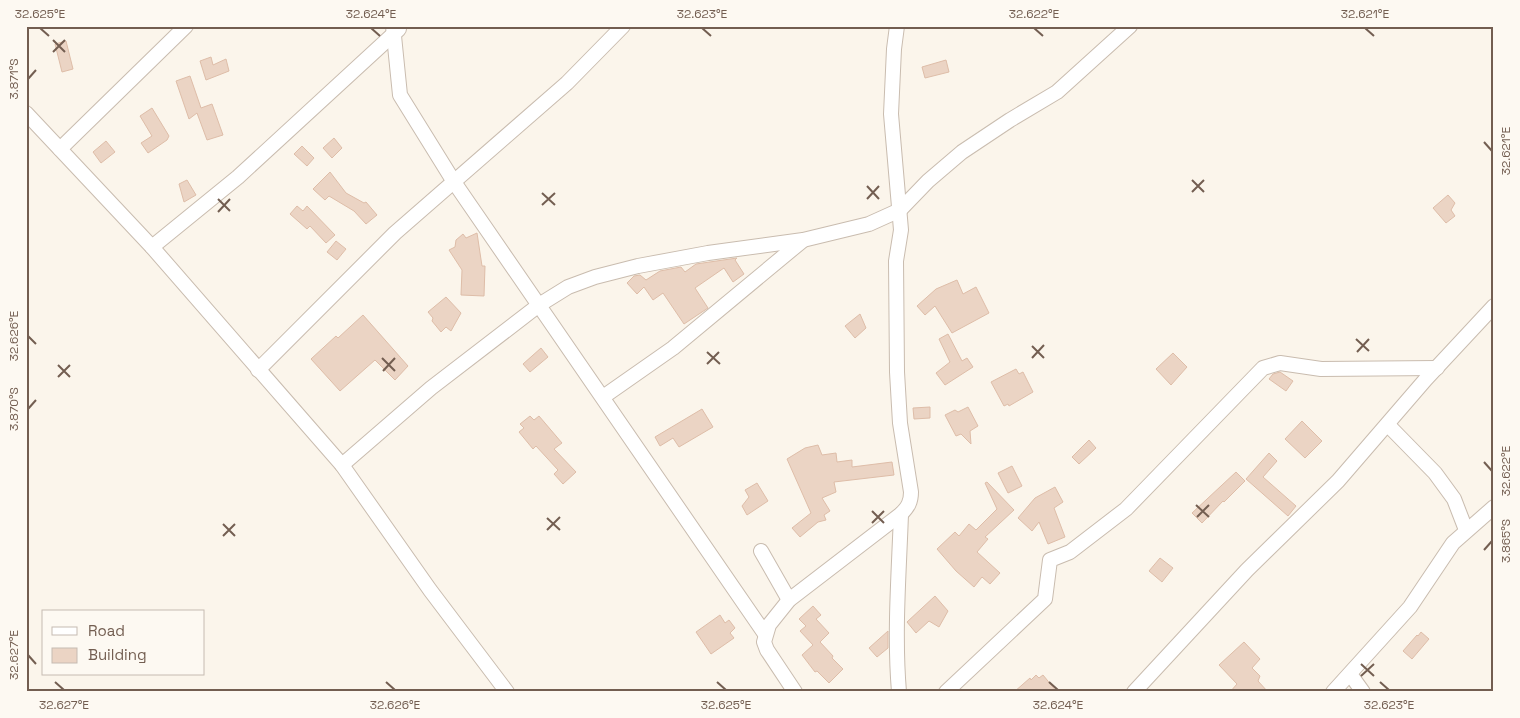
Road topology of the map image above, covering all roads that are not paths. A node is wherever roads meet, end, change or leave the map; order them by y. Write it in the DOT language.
graph roads {
  1 [pos="186,26"];
  2 [pos="623,26"];
  3 [pos="897,26"];
  4 [pos="1130,26"];
  5 [pos="396,28"];
  6 [pos="26,113"];
  7 [pos="60,149"];
  8 [pos="454,182"];
  9 [pos="900,210"];
  10 [pos="803,240"];
  11 [pos="152,247"];
  12 [pos="539,305"];
  13 [pos="1494,306"];
  14 [pos="1436,368"];
  15 [pos="258,370"];
  16 [pos="603,397"];
  17 [pos="1388,425"];
  18 [pos="342,465"];
  19 [pos="1494,506"];
  20 [pos="901,514"];
  21 [pos="1466,530"];
  22 [pos="761,551"];
  23 [pos="789,600"];
  24 [pos="765,634"];
  25 [pos="1350,674"];
  26 [pos="507,692"];
  27 [pos="795,692"];
  28 [pos="899,692"];
  29 [pos="946,692"];
  30 [pos="1134,692"];
  31 [pos="1333,692"];
  32 [pos="1364,692"];
  1 -- 7 [label="street"];
  2 -- 8 [label="street"];
  3 -- 9 [label="street"];
  4 -- 9 [label="street"];
  5 -- 8 [label="street"];
  5 -- 11 [label="street"];
  6 -- 7 [label="street"];
  7 -- 11 [label="street"];
  8 -- 12 [label="street"];
  8 -- 15 [label="street"];
  9 -- 10 [label="street"];
  9 -- 20 [label="street"];
  10 -- 12 [label="street"];
  10 -- 16 [label="street"];
  11 -- 15 [label="street"];
  12 -- 16 [label="street"];
  12 -- 18 [label="street"];
  13 -- 14 [label="street"];
  14 -- 17 [label="street"];
  14 -- 29 [label="street"];
  15 -- 18 [label="street"];
  16 -- 24 [label="street"];
  17 -- 21 [label="street"];
  17 -- 30 [label="street"];
  18 -- 26 [label="street"];
  19 -- 21 [label="street"];
  20 -- 23 [label="street"];
  20 -- 28 [label="street"];
  21 -- 25 [label="street"];
  22 -- 23 [label="street"];
  23 -- 24 [label="street"];
  24 -- 27 [label="street"];
  25 -- 31 [label="street"];
  25 -- 32 [label="street"];
}
